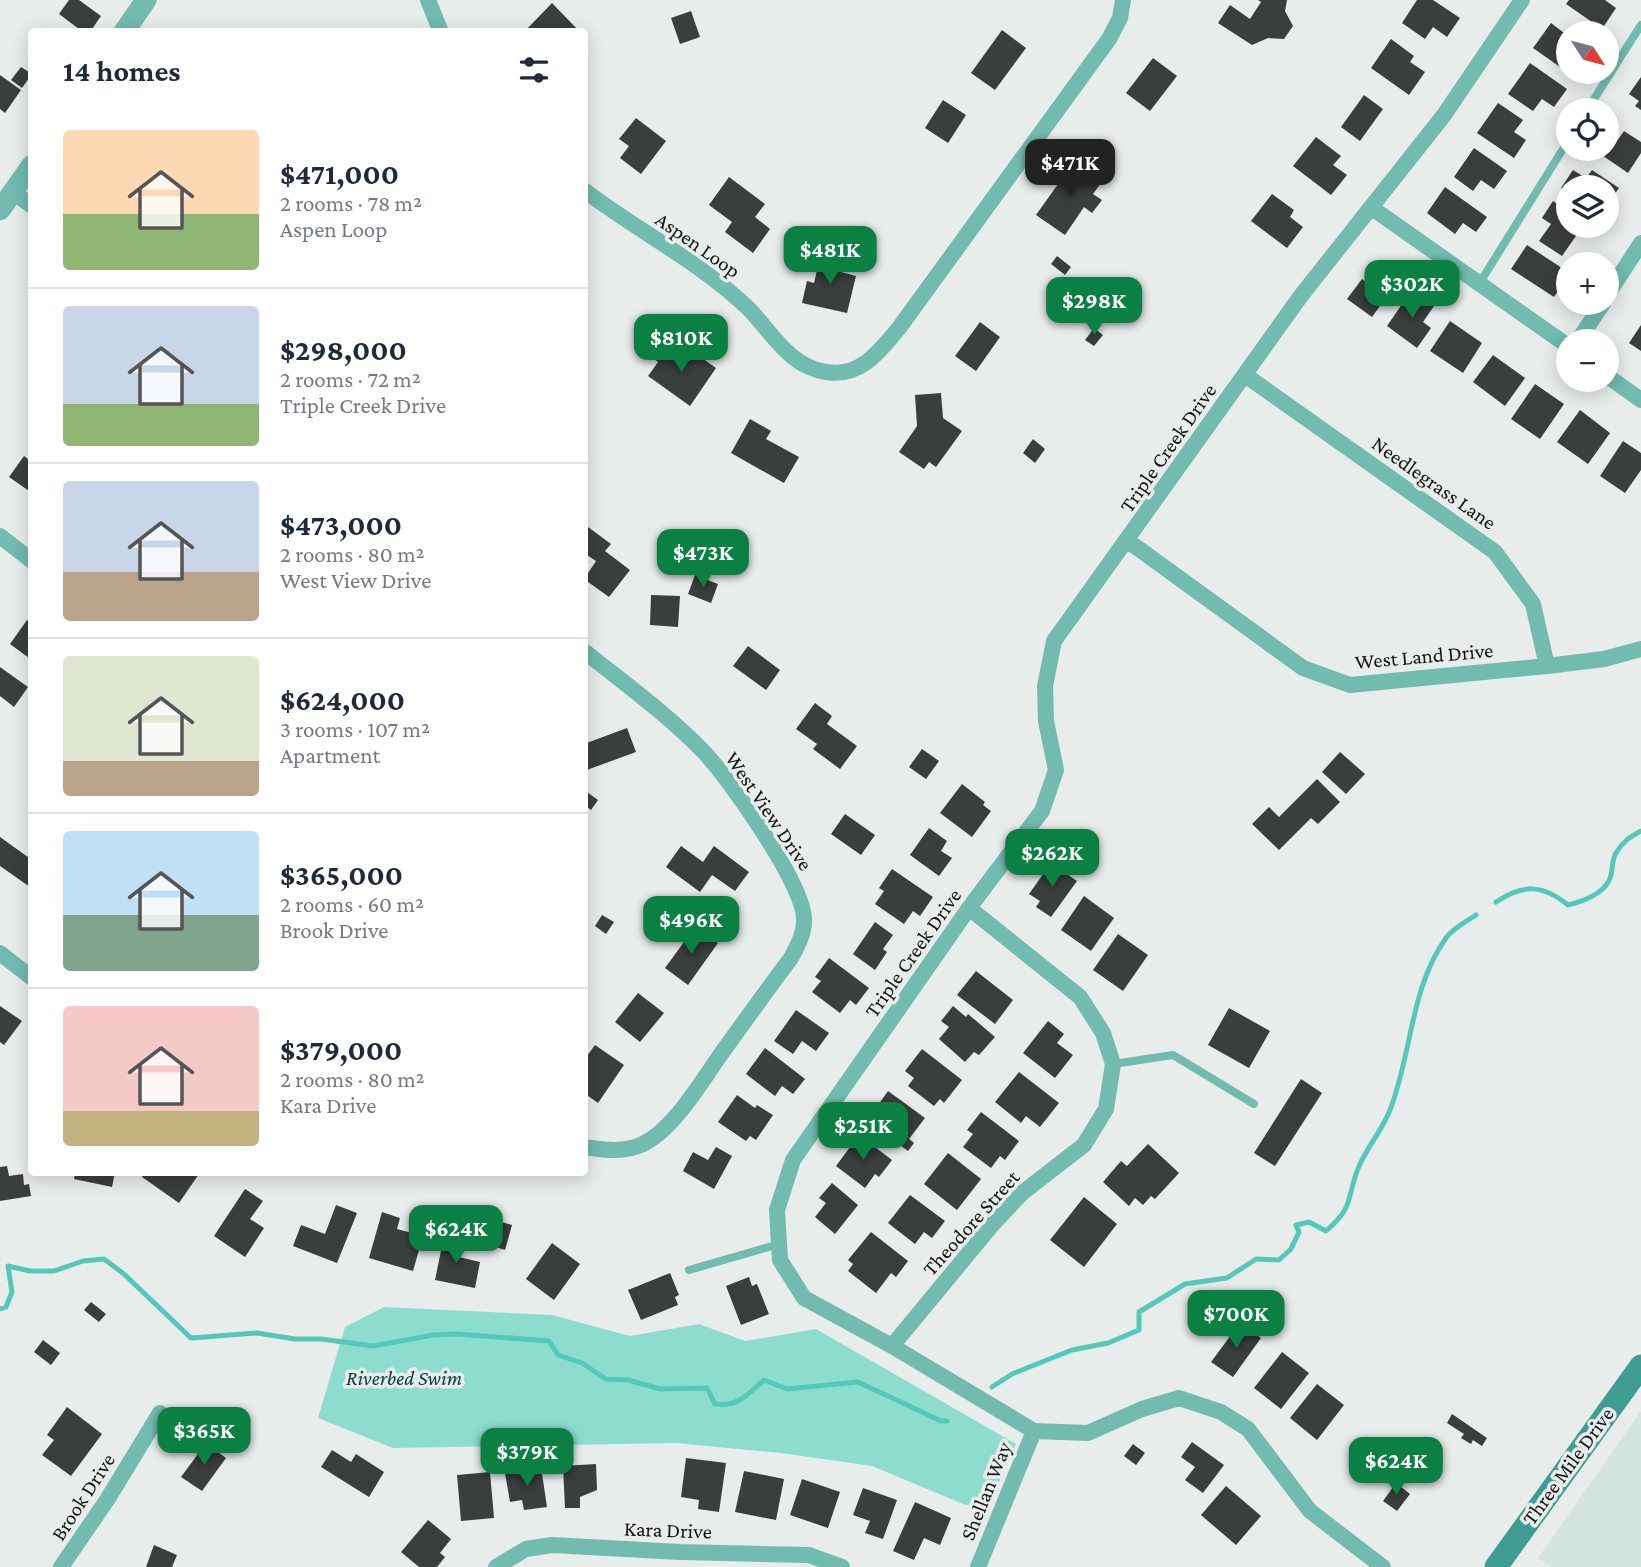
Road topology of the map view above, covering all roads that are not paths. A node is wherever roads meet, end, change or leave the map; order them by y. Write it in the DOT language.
graph roads {
  1 [pos="146,0"];
  2 [pos="428,0"];
  3 [pos="1123,0"];
  4 [pos="1522,0"];
  5 [pos="1641,25"];
  6 [pos="127,28"];
  7 [pos="439,28"];
  8 [pos="1595,98"];
  9 [pos="1556,160"];
  10 [pos="28,171"];
  11 [pos="13,192"];
  12 [pos="588,193"];
  13 [pos="28,203"];
  14 [pos="1372,208"];
  15 [pos="0,210"];
  16 [pos="1641,243"];
  17 [pos="1619,277"];
  18 [pos="1478,284"];
  19 [pos="1556,338"];
  20 [pos="1245,375"];
  21 [pos="1619,384"];
  22 [pos="1641,400"];
  23 [pos="0,536"];
  24 [pos="1128,541"];
  25 [pos="28,558"];
  26 [pos="1641,649"];
  27 [pos="588,654"];
  28 [pos="1547,666"];
  29 [pos="970,908"];
  30 [pos="0,953"];
  31 [pos="28,975"];
  32 [pos="1112,1064"];
  33 [pos="1254,1104"];
  34 [pos="588,1148"];
  35 [pos="779,1244"];
  36 [pos="689,1270"];
  37 [pos="892,1346"];
  38 [pos="1641,1366"];
  39 [pos="160,1413"];
  40 [pos="1034,1431"];
  41 [pos="61,1567"];
  42 [pos="496,1567"];
  43 [pos="842,1567"];
  44 [pos="978,1567"];
  45 [pos="1383,1567"];
  46 [pos="1496,1567"];
  1 -- 6 [label="street"];
  2 -- 7 [label="street"];
  3 -- 12 [label="street, Aspen Loop"];
  4 -- 14 [label="street, Triple Creek Drive"];
  5 -- 8 [label="lane"];
  9 -- 18 [label="lane"];
  10 -- 11 [label="street"];
  11 -- 13 [label="street"];
  11 -- 15 [label="street"];
  14 -- 18 [label="street"];
  14 -- 20 [label="street, Triple Creek Drive"];
  16 -- 17 [label="street"];
  18 -- 19 [label="street"];
  20 -- 24 [label="street, Triple Creek Drive"];
  20 -- 28 [label="street, Needlegrass Lane"];
  21 -- 22 [label="street"];
  23 -- 25 [label="street"];
  24 -- 28 [label="street, West Land Drive"];
  24 -- 29 [label="street, Triple Creek Drive"];
  26 -- 28 [label="street, West Land Drive"];
  27 -- 34 [label="street, West View Drive"];
  29 -- 32 [label="street, Theodore Street"];
  29 -- 35 [label="street, Triple Creek Drive"];
  30 -- 31 [label="street"];
  32 -- 33 [label="lane"];
  32 -- 37 [label="street, Theodore Street"];
  35 -- 36 [label="lane"];
  35 -- 37 [label="street, Triple Creek Drive"];
  37 -- 40 [label="street, Triple Creek Drive"];
  38 -- 46 [label="main road, Three Mile Drive"];
  39 -- 41 [label="street, Brook Drive"];
  40 -- 44 [label="street, Shellan Way"];
  40 -- 45 [label="street, Triple Creek Drive"];
  42 -- 43 [label="street, Kara Drive"];
}
